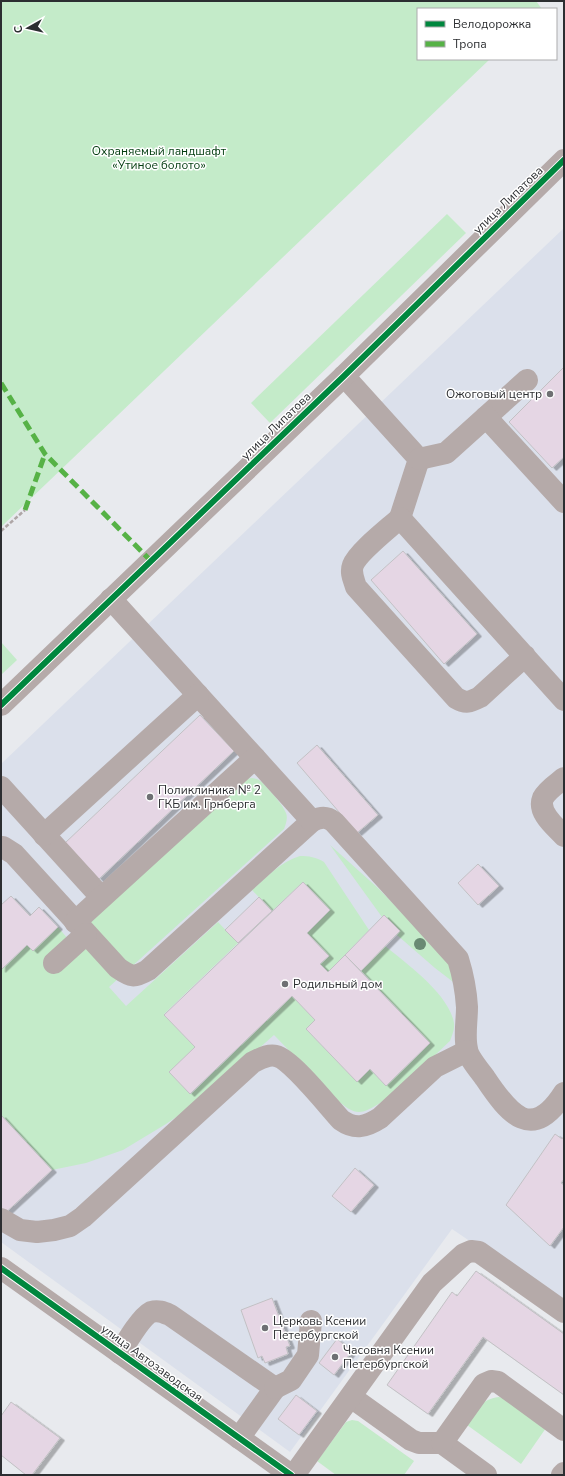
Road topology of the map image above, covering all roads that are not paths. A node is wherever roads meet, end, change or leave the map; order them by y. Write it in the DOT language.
graph roads {
  1 [pos="564,160"];
  2 [pos="344,376"];
  3 [pos="527,380"];
  4 [pos="486,417"];
  5 [pos="419,459"];
  6 [pos="564,502"];
  7 [pos="400,518"];
  8 [pos="111,599"];
  9 [pos="525,656"];
  10 [pos="198,695"];
  11 [pos="564,700"];
  12 [pos="1,705"];
  13 [pos="255,758"];
  14 [pos="564,778"];
  15 [pos="1,787"];
  16 [pos="312,821"];
  17 [pos="44,835"];
  18 [pos="564,836"];
  19 [pos="1,847"];
  20 [pos="101,898"];
  21 [pos="81,928"];
  22 [pos="54,963"];
  23 [pos="467,1051"];
  24 [pos="564,1093"];
  25 [pos="1,1219"];
  26 [pos="1,1268"];
  27 [pos="564,1312"];
  28 [pos="311,1321"];
  29 [pos="120,1353"];
  30 [pos="275,1388"];
  31 [pos="351,1397"];
  32 [pos="564,1430"];
  33 [pos="239,1438"];
  34 [pos="442,1443"];
  35 [pos="291,1475"];
  36 [pos="294,1475"];
  37 [pos="486,1475"];
  1 -- 2 [label="street, улица Липатова"];
  2 -- 5 [label="street"];
  2 -- 8 [label="street, улица Липатова"];
  3 -- 4 [label="street"];
  4 -- 5 [label="street"];
  4 -- 6 [label="street"];
  5 -- 7 [label="street"];
  7 -- 9 [label="street"];
  7 -- 9 [label="street"];
  8 -- 10 [label="street"];
  8 -- 12 [label="street, улица Липатова"];
  9 -- 11 [label="street"];
  10 -- 13 [label="street"];
  10 -- 17 [label="street"];
  13 -- 16 [label="street"];
  13 -- 20 [label="street"];
  14 -- 18 [label="street"];
  15 -- 17 [label="street"];
  16 -- 21 [label="street"];
  16 -- 23 [label="street"];
  17 -- 20 [label="street"];
  19 -- 21 [label="street"];
  20 -- 21 [label="street"];
  21 -- 22 [label="street"];
  23 -- 24 [label="street"];
  23 -- 25 [label="street"];
  26 -- 29 [label="street, улица Автозаводская"];
  27 -- 31 [label="street"];
  28 -- 30 [label="street"];
  29 -- 30 [label="street"];
  29 -- 33 [label="street, улица Автозаводская"];
  30 -- 33 [label="street"];
  31 -- 34 [label="street"];
  31 -- 36 [label="street"];
  32 -- 34 [label="street"];
  33 -- 35 [label="street, улица Автозаводская"];
  34 -- 37 [label="street"];
}
